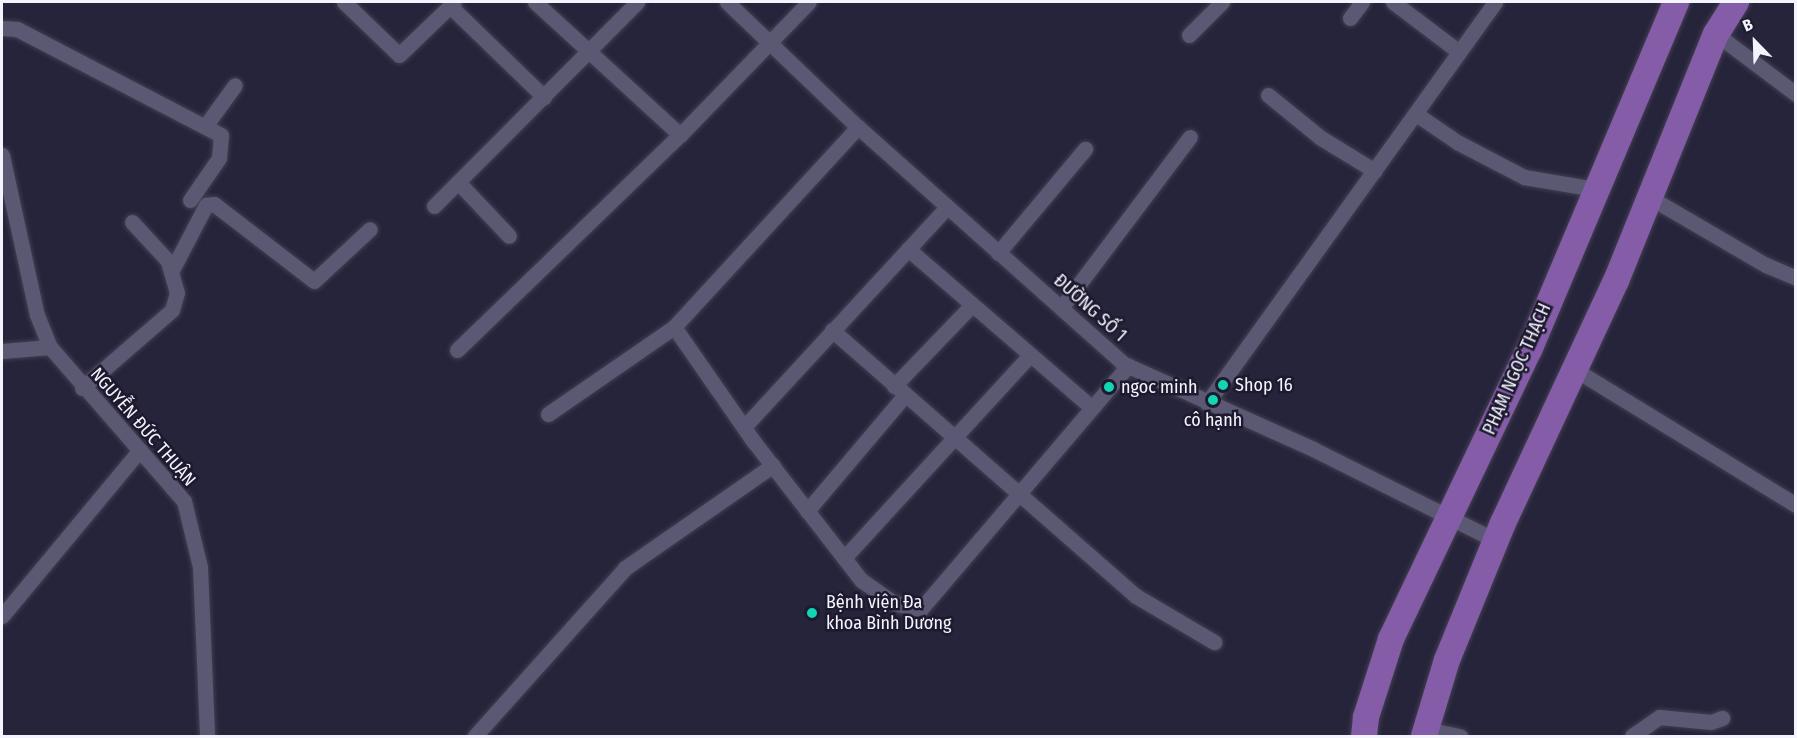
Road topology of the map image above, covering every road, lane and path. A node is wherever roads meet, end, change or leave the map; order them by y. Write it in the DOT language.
graph roads {
  1 [pos="344,2"];
  2 [pos="535,2"];
  3 [pos="637,2"];
  4 [pos="727,2"];
  5 [pos="809,2"];
  6 [pos="1222,2"];
  7 [pos="1362,2"];
  8 [pos="1393,2"];
  9 [pos="1495,2"];
  10 [pos="1676,2"];
  11 [pos="1736,2"];
  12 [pos="452,4"];
  13 [pos="1350,18"];
  14 [pos="2,28"];
  15 [pos="1716,34"];
  16 [pos="1189,35"];
  17 [pos="770,41"];
  18 [pos="589,52"];
  19 [pos="1459,52"];
  20 [pos="235,85"];
  21 [pos="1796,94"];
  22 [pos="1268,95"];
  23 [pos="544,97"];
  24 [pos="1416,114"];
  25 [pos="206,125"];
  26 [pos="858,128"];
  27 [pos="680,135"];
  28 [pos="1190,137"];
  29 [pos="1085,149"];
  30 [pos="2,155"];
  31 [pos="1375,171"];
  32 [pos="458,182"];
  33 [pos="1595,189"];
  34 [pos="1649,197"];
  35 [pos="190,200"];
  36 [pos="434,206"];
  37 [pos="947,207"];
  38 [pos="132,222"];
  39 [pos="370,229"];
  40 [pos="509,236"];
  41 [pos="908,249"];
  42 [pos="998,253"];
  43 [pos="171,272"];
  44 [pos="1796,278"];
  45 [pos="971,306"];
  46 [pos="1061,308"];
  47 [pos="674,327"];
  48 [pos="832,330"];
  49 [pos="50,347"];
  50 [pos="457,350"];
  51 [pos="2,351"];
  52 [pos="1028,357"];
  53 [pos="1128,366"];
  54 [pos="1574,369"];
  55 [pos="82,388"];
  56 [pos="900,391"];
  57 [pos="1207,403"];
  58 [pos="1092,408"];
  59 [pos="548,414"];
  60 [pos="745,426"];
  61 [pos="954,439"];
  62 [pos="140,450"];
  63 [pos="773,465"];
  64 [pos="1016,494"];
  65 [pos="1796,505"];
  66 [pos="807,511"];
  67 [pos="1450,514"];
  68 [pos="1496,540"];
  69 [pos="844,558"];
  70 [pos="2,616"];
  71 [pos="1214,642"];
  72 [pos="1722,718"];
  73 [pos="1425,733"];
  74 [pos="207,736"];
  75 [pos="476,736"];
  76 [pos="1364,736"];
  77 [pos="1460,736"];
  78 [pos="1632,736"];
  1 -- 12 [label="street"];
  2 -- 18 [label="street"];
  3 -- 18 [label="street"];
  4 -- 17 [label="street, ĐƯỜNG SỐ 1"];
  5 -- 17 [label="street"];
  6 -- 16 [label="street"];
  7 -- 13 [label="street"];
  8 -- 19 [label="street"];
  9 -- 19 [label="street"];
  10 -- 33 [label="main road, PHẠM NGỌC THẠCH"];
  11 -- 15 [label="main road"];
  12 -- 23 [label="street"];
  14 -- 25 [label="street"];
  15 -- 21 [label="street"];
  15 -- 34 [label="main road"];
  17 -- 26 [label="street, ĐƯỜNG SỐ 1"];
  17 -- 27 [label="street"];
  18 -- 23 [label="street"];
  18 -- 27 [label="street"];
  19 -- 24 [label="street"];
  20 -- 25 [label="street"];
  22 -- 31 [label="street"];
  23 -- 32 [label="street"];
  24 -- 31 [label="street"];
  24 -- 33 [label="street"];
  25 -- 35 [label="street"];
  26 -- 37 [label="street, ĐƯỜNG SỐ 1"];
  26 -- 47 [label="street"];
  27 -- 50 [label="street"];
  28 -- 46 [label="street"];
  29 -- 42 [label="street"];
  30 -- 49 [label="street, NGUYỄN ĐỨC THUẬN"];
  31 -- 57 [label="street"];
  32 -- 36 [label="street"];
  32 -- 40 [label="street"];
  33 -- 67 [label="main road, PHẠM NGỌC THẠCH"];
  34 -- 44 [label="street"];
  34 -- 54 [label="main road"];
  37 -- 41 [label="street"];
  37 -- 42 [label="street, ĐƯỜNG SỐ 1"];
  38 -- 43 [label="street"];
  39 -- 43 [label="street"];
  41 -- 45 [label="street"];
  41 -- 48 [label="street"];
  42 -- 46 [label="street, ĐƯỜNG SỐ 1"];
  43 -- 55 [label="street"];
  45 -- 52 [label="street"];
  45 -- 56 [label="street"];
  46 -- 53 [label="street, ĐƯỜNG SỐ 1"];
  47 -- 59 [label="street"];
  47 -- 60 [label="street"];
  48 -- 56 [label="street"];
  48 -- 60 [label="street"];
  49 -- 51 [label="street"];
  49 -- 55 [label="street, NGUYỄN ĐỨC THUẬN"];
  52 -- 58 [label="street"];
  52 -- 61 [label="street"];
  53 -- 57 [label="street, ĐƯỜNG SỐ 1"];
  53 -- 58 [label="street"];
  54 -- 65 [label="street"];
  54 -- 68 [label="main road"];
  55 -- 62 [label="street, NGUYỄN ĐỨC THUẬN"];
  56 -- 61 [label="street"];
  56 -- 66 [label="street"];
  57 -- 67 [label="street, ĐƯỜNG SỐ 1"];
  58 -- 64 [label="street"];
  60 -- 63 [label="street"];
  61 -- 64 [label="street"];
  61 -- 69 [label="street"];
  62 -- 70 [label="street"];
  62 -- 74 [label="street, NGUYỄN ĐỨC THUẬN"];
  63 -- 66 [label="street"];
  63 -- 75 [label="street"];
  64 -- 69 [label="street"];
  64 -- 71 [label="street"];
  66 -- 69 [label="street"];
  67 -- 68 [label="street, ĐƯỜNG SỐ 1"];
  67 -- 76 [label="main road, PHẠM NGỌC THẠCH"];
  68 -- 73 [label="main road"];
  72 -- 78 [label="street"];
  73 -- 77 [label="street"];
}
